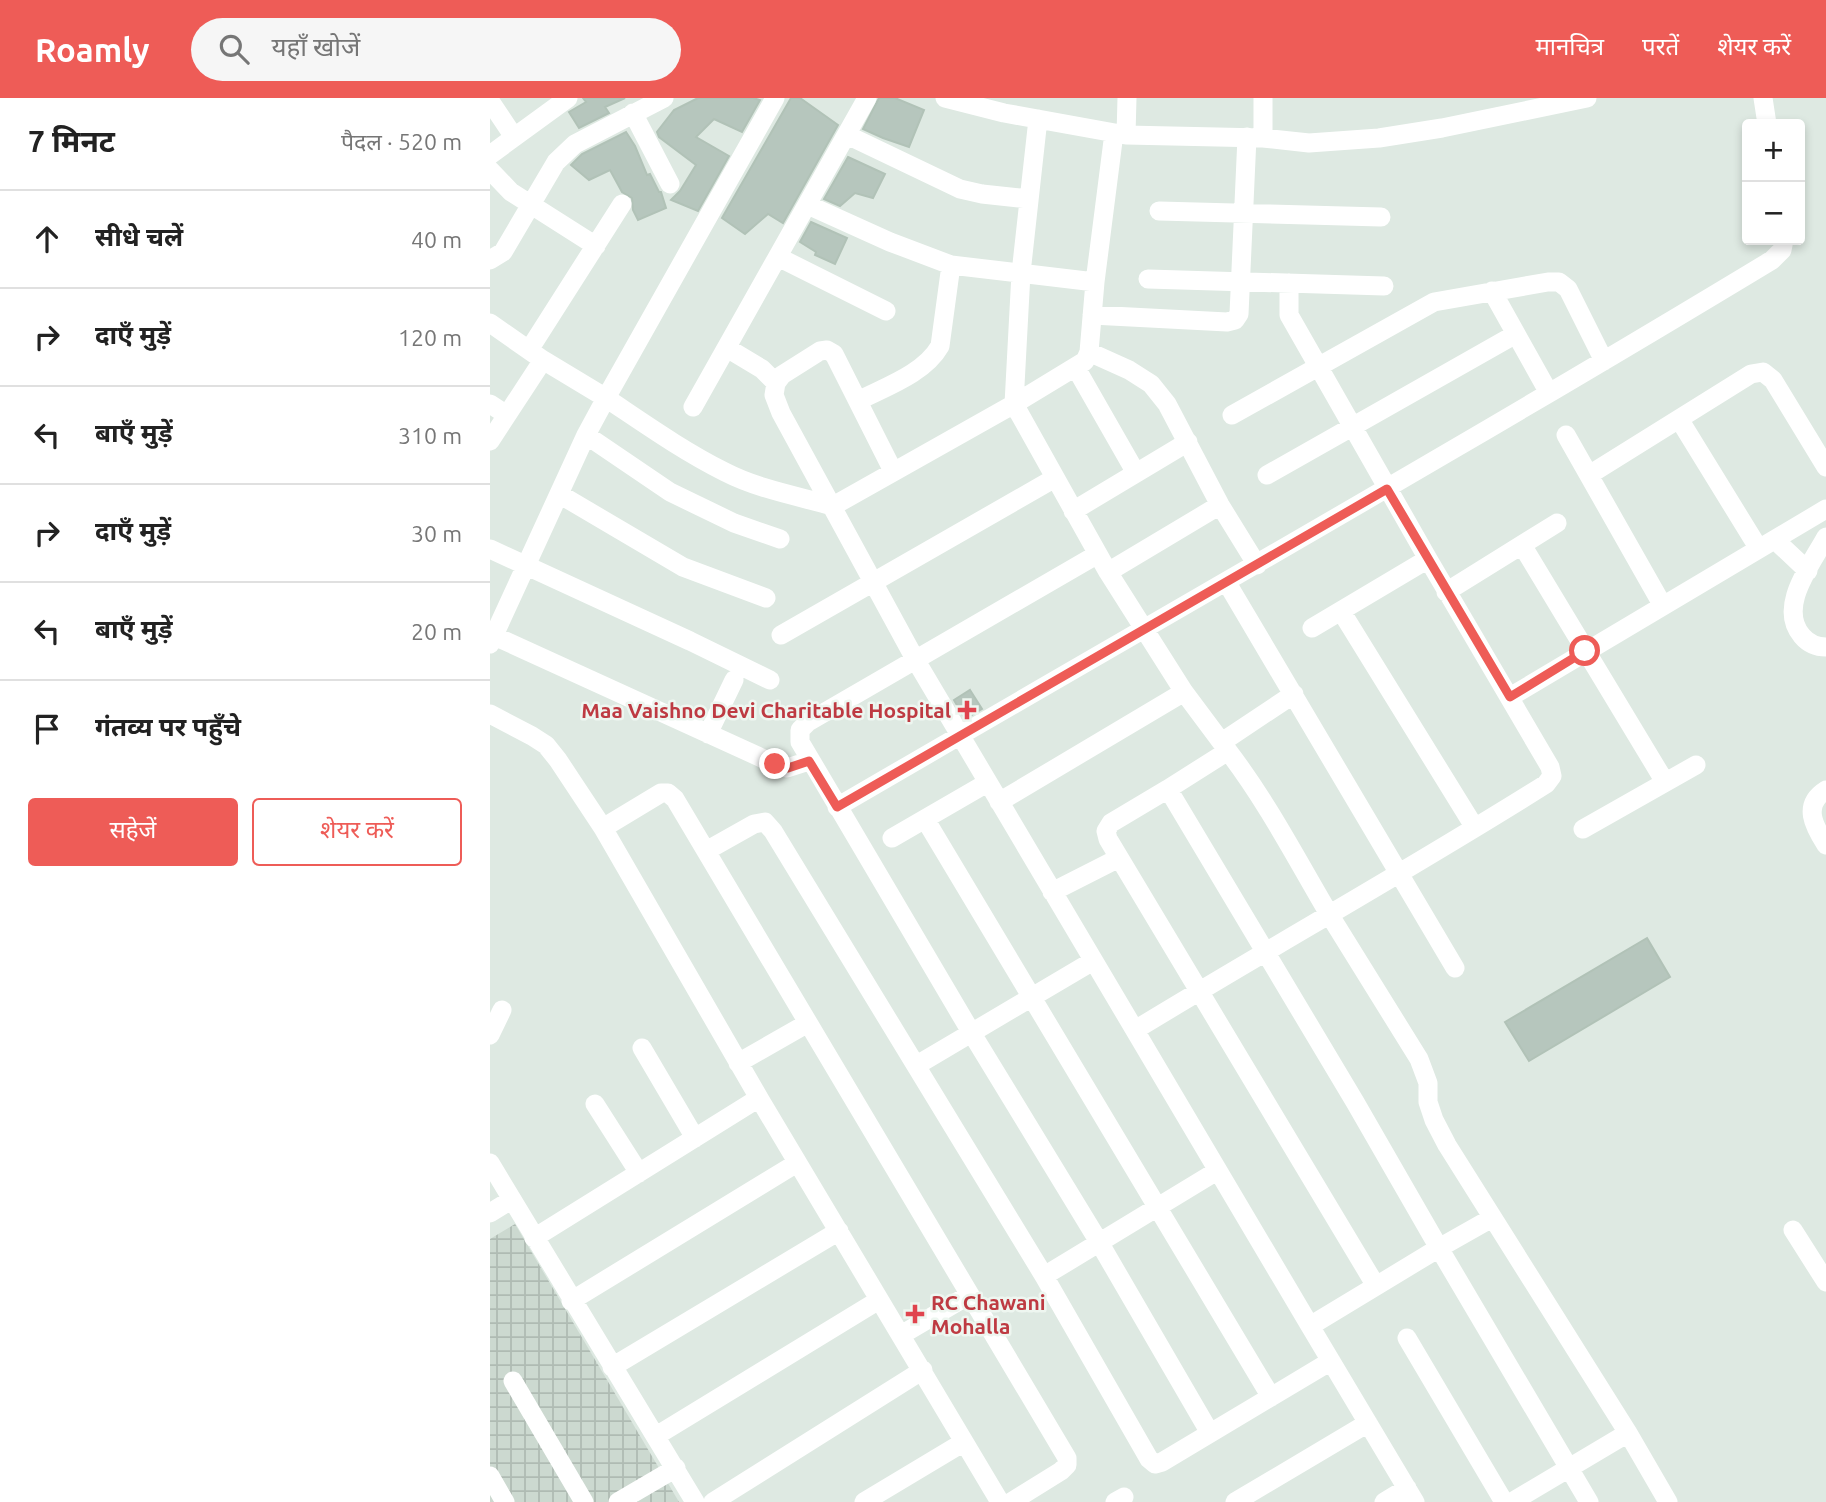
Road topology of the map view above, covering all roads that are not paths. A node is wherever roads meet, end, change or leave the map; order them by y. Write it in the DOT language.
graph roads {
  1 [pos="568,98"];
  2 [pos="664,98"];
  3 [pos="775,98"];
  4 [pos="867,98"];
  5 [pos="944,98"];
  6 [pos="1127,98"];
  7 [pos="1263,98"];
  8 [pos="1587,98"];
  9 [pos="1763,98"];
  10 [pos="490,102"];
  11 [pos="1512,105"];
  12 [pos="633,113"];
  13 [pos="1038,119"];
  14 [pos="1766,119"];
  15 [pos="1120,134"];
  16 [pos="847,135"];
  17 [pos="514,137"];
  18 [pos="1255,137"];
  19 [pos="490,155"];
  20 [pos="490,170"];
  21 [pos="670,184"];
  22 [pos="1029,199"];
  23 [pos="622,204"];
  24 [pos="531,205"];
  25 [pos="808,205"];
  26 [pos="1159,211"];
  27 [pos="1245,214"];
  28 [pos="1381,217"];
  29 [pos="1783,245"];
  30 [pos="596,246"];
  31 [pos="496,256"];
  32 [pos="778,257"];
  33 [pos="951,265"];
  34 [pos="490,272"];
  35 [pos="1021,273"];
  36 [pos="1148,279"];
  37 [pos="1095,282"];
  38 [pos="1241,282"];
  39 [pos="1289,283"];
  40 [pos="1384,286"];
  41 [pos="1492,291"];
  42 [pos="886,311"];
  43 [pos="1092,315"];
  44 [pos="490,323"];
  45 [pos="1516,334"];
  46 [pos="727,348"];
  47 [pos="1089,352"];
  48 [pos="536,355"];
  49 [pos="1604,361"];
  50 [pos="1318,365"];
  51 [pos="1076,368"];
  52 [pos="776,383"];
  53 [pos="1549,393"];
  54 [pos="606,398"];
  55 [pos="858,401"];
  56 [pos="490,404"];
  57 [pos="1014,404"];
  58 [pos="693,407"];
  59 [pos="507,415"];
  60 [pos="1232,415"];
  61 [pos="1679,419"];
  62 [pos="1352,426"];
  63 [pos="586,435"];
  64 [pos="1566,435"];
  65 [pos="490,442"];
  66 [pos="1188,442"];
  67 [pos="1826,467"];
  68 [pos="893,471"];
  69 [pos="1136,473"];
  70 [pos="1267,475"];
  71 [pos="1589,475"];
  72 [pos="1055,478"];
  73 [pos="1387,489"];
  74 [pos="559,494"];
  75 [pos="1220,505"];
  76 [pos="833,506"];
  77 [pos="1826,509"];
  78 [pos="1073,510"];
  79 [pos="1557,523"];
  80 [pos="1826,537"];
  81 [pos="780,538"];
  82 [pos="1522,545"];
  83 [pos="1767,545"];
  84 [pos="490,549"];
  85 [pos="1098,554"];
  86 [pos="1428,559"];
  87 [pos="526,565"];
  88 [pos="1257,565"];
  89 [pos="1808,571"];
  90 [pos="1108,572"];
  91 [pos="1227,583"];
  92 [pos="873,584"];
  93 [pos="1446,592"];
  94 [pos="766,598"];
  95 [pos="1663,606"];
  96 [pos="1341,611"];
  97 [pos="1143,628"];
  98 [pos="1312,628"];
  99 [pos="781,635"];
  100 [pos="491,638"];
  101 [pos="1826,647"];
  102 [pos="1585,651"];
  103 [pos="915,659"];
  104 [pos="734,680"];
  105 [pos="770,680"];
  106 [pos="1184,692"];
  107 [pos="1294,694"];
  108 [pos="1510,697"];
  109 [pos="490,714"];
  110 [pos="708,734"];
  111 [pos="961,735"];
  112 [pos="1225,746"];
  113 [pos="809,761"];
  114 [pos="1696,765"];
  115 [pos="1665,782"];
  116 [pos="987,783"];
  117 [pos="1168,789"];
  118 [pos="1826,790"];
  119 [pos="999,802"];
  120 [pos="837,807"];
  121 [pos="925,820"];
  122 [pos="603,828"];
  123 [pos="1475,828"];
  124 [pos="1583,829"];
  125 [pos="892,838"];
  126 [pos="1826,845"];
  127 [pos="706,851"];
  128 [pos="1119,858"];
  129 [pos="1399,873"];
  130 [pos="1052,892"];
  131 [pos="1329,913"];
  132 [pos="1264,952"];
  133 [pos="1093,961"];
  134 [pos="1455,968"];
  135 [pos="1200,991"];
  136 [pos="1030,998"];
  137 [pos="502,1010"];
  138 [pos="808,1023"];
  139 [pos="1135,1030"];
  140 [pos="971,1032"];
  141 [pos="490,1035"];
  142 [pos="642,1048"];
  143 [pos="738,1063"];
  144 [pos="917,1065"];
  145 [pos="759,1098"];
  146 [pos="595,1104"];
  147 [pos="695,1138"];
  148 [pos="490,1164"];
  149 [pos="797,1164"];
  150 [pos="1217,1171"];
  151 [pos="639,1173"];
  152 [pos="511,1200"];
  153 [pos="1157,1209"];
  154 [pos="490,1213"];
  155 [pos="1492,1218"];
  156 [pos="1793,1230"];
  157 [pos="839,1231"];
  158 [pos="534,1238"];
  159 [pos="1099,1242"];
  160 [pos="1439,1248"];
  161 [pos="1044,1276"];
  162 [pos="1826,1282"];
  163 [pos="1376,1286"];
  164 [pos="969,1295"];
  165 [pos="879,1300"];
  166 [pos="571,1301"];
  167 [pos="1310,1326"];
  168 [pos="901,1335"];
  169 [pos="1408,1338"];
  170 [pos="1331,1361"];
  171 [pos="612,1367"];
  172 [pos="923,1370"];
  173 [pos="513,1381"];
  174 [pos="1271,1397"];
  175 [pos="1368,1423"];
  176 [pos="1210,1433"];
  177 [pos="1628,1433"];
  178 [pos="656,1436"];
  179 [pos="964,1442"];
  180 [pos="676,1468"];
  181 [pos="1570,1469"];
  182 [pos="490,1476"];
  183 [pos="1411,1495"];
  184 [pos="505,1502"];
  185 [pos="584,1502"];
  186 [pos="618,1502"];
  187 [pos="695,1502"];
  188 [pos="713,1502"];
  189 [pos="864,1502"];
  190 [pos="1000,1502"];
  191 [pos="1011,1502"];
  192 [pos="1235,1502"];
  193 [pos="1384,1502"];
  194 [pos="1504,1502"];
  195 [pos="1512,1502"];
  196 [pos="1589,1502"];
  197 [pos="1668,1502"];
  1 -- 17 [label="street"];
  2 -- 12 [label="street"];
  3 -- 54 [label="street"];
  4 -- 16 [label="street"];
  5 -- 13 [label="street"];
  6 -- 15 [label="street"];
  7 -- 18 [label="street"];
  8 -- 11 [label="street"];
  9 -- 14 [label="street"];
  10 -- 17 [label="street"];
  11 -- 18 [label="street"];
  12 -- 21 [label="street"];
  12 -- 24 [label="street"];
  13 -- 15 [label="street"];
  13 -- 22 [label="street"];
  15 -- 18 [label="street"];
  15 -- 37 [label="street"];
  16 -- 22 [label="street"];
  16 -- 25 [label="street"];
  17 -- 19 [label="street"];
  18 -- 27 [label="street"];
  20 -- 24 [label="street"];
  22 -- 35 [label="street"];
  23 -- 30 [label="street"];
  24 -- 30 [label="street"];
  24 -- 31 [label="street"];
  25 -- 32 [label="street"];
  25 -- 33 [label="street"];
  26 -- 27 [label="street"];
  27 -- 28 [label="street"];
  27 -- 38 [label="street"];
  29 -- 49 [label="street"];
  30 -- 48 [label="street"];
  31 -- 34 [label="street"];
  32 -- 42 [label="street"];
  32 -- 46 [label="street"];
  33 -- 35 [label="street"];
  33 -- 55 [label="street"];
  35 -- 37 [label="street"];
  35 -- 57 [label="street"];
  36 -- 38 [label="street"];
  37 -- 43 [label="street"];
  38 -- 39 [label="street"];
  38 -- 43 [label="street"];
  39 -- 40 [label="street"];
  39 -- 50 [label="street"];
  41 -- 45 [label="street"];
  41 -- 49 [label="street"];
  41 -- 50 [label="street"];
  43 -- 47 [label="street"];
  44 -- 48 [label="street"];
  45 -- 53 [label="street"];
  45 -- 62 [label="street"];
  46 -- 52 [label="street"];
  46 -- 58 [label="street"];
  47 -- 51 [label="street"];
  47 -- 66 [label="street"];
  48 -- 54 [label="street"];
  48 -- 59 [label="street"];
  49 -- 53 [label="street"];
  50 -- 60 [label="street"];
  50 -- 62 [label="street"];
  51 -- 57 [label="street"];
  51 -- 69 [label="street"];
  52 -- 55 [label="street"];
  52 -- 76 [label="street"];
  53 -- 73 [label="street"];
  54 -- 63 [label="street"];
  54 -- 76 [label="street"];
  55 -- 68 [label="street"];
  56 -- 59 [label="street"];
  57 -- 68 [label="street"];
  57 -- 72 [label="street"];
  59 -- 65 [label="street"];
  61 -- 67 [label="street"];
  61 -- 71 [label="street"];
  61 -- 83 [label="street"];
  62 -- 70 [label="street"];
  62 -- 73 [label="street"];
  63 -- 74 [label="street"];
  63 -- 81 [label="street"];
  64 -- 71 [label="street"];
  66 -- 69 [label="street"];
  66 -- 75 [label="street"];
  68 -- 76 [label="street"];
  69 -- 78 [label="street"];
  71 -- 95 [label="street"];
  72 -- 78 [label="street"];
  72 -- 92 [label="street"];
  73 -- 86 [label="street"];
  73 -- 88 [label="street"];
  74 -- 87 [label="street"];
  74 -- 94 [label="street"];
  75 -- 88 [label="street"];
  75 -- 90 [label="street"];
  76 -- 92 [label="street"];
  77 -- 83 [label="street"];
  78 -- 85 [label="street"];
  79 -- 82 [label="street"];
  80 -- 89 [label="street"];
  82 -- 93 [label="street"];
  82 -- 102 [label="street"];
  83 -- 89 [label="street"];
  83 -- 95 [label="street"];
  84 -- 87 [label="street"];
  85 -- 90 [label="street"];
  85 -- 103 [label="street"];
  86 -- 93 [label="street"];
  86 -- 96 [label="street"];
  87 -- 100 [label="street"];
  87 -- 105 [label="street"];
  88 -- 91 [label="street"];
  89 -- 101 [label="street"];
  90 -- 97 [label="street"];
  91 -- 97 [label="street"];
  91 -- 107 [label="street"];
  92 -- 99 [label="street"];
  92 -- 103 [label="street"];
  93 -- 108 [label="street"];
  95 -- 102 [label="street"];
  96 -- 98 [label="street"];
  96 -- 123 [label="street"];
  97 -- 106 [label="street"];
  97 -- 111 [label="street"];
  100 -- 110 [label="street"];
  102 -- 108 [label="street"];
  102 -- 115 [label="street"];
  103 -- 111 [label="street"];
  103 -- 113 [label="street"];
  104 -- 110 [label="street"];
  106 -- 112 [label="street"];
  106 -- 119 [label="street"];
  107 -- 112 [label="street"];
  107 -- 129 [label="street"];
  108 -- 123 [label="street"];
  109 -- 122 [label="street"];
  110 -- 113 [label="street"];
  111 -- 116 [label="street"];
  111 -- 120 [label="street"];
  112 -- 117 [label="street"];
  112 -- 131 [label="street"];
  113 -- 120 [label="street"];
  114 -- 115 [label="street"];
  115 -- 124 [label="street"];
  116 -- 119 [label="street"];
  116 -- 121 [label="street"];
  117 -- 128 [label="street"];
  117 -- 132 [label="street"];
  118 -- 126 [label="street"];
  119 -- 130 [label="street"];
  120 -- 140 [label="street"];
  121 -- 125 [label="street"];
  121 -- 136 [label="street"];
  122 -- 127 [label="street"];
  122 -- 143 [label="street"];
  123 -- 129 [label="street"];
  127 -- 138 [label="street"];
  127 -- 144 [label="street"];
  128 -- 130 [label="street"];
  128 -- 135 [label="street"];
  129 -- 131 [label="street"];
  129 -- 134 [label="street"];
  130 -- 133 [label="street"];
  131 -- 132 [label="street"];
  131 -- 155 [label="street"];
  132 -- 135 [label="street"];
  132 -- 160 [label="street"];
  133 -- 136 [label="street"];
  133 -- 139 [label="street"];
  135 -- 139 [label="street"];
  135 -- 163 [label="street"];
  136 -- 140 [label="street"];
  136 -- 153 [label="street"];
  137 -- 141 [label="street"];
  138 -- 143 [label="street"];
  138 -- 164 [label="street"];
  139 -- 150 [label="street"];
  140 -- 144 [label="street"];
  140 -- 159 [label="street"];
  142 -- 147 [label="street"];
  143 -- 145 [label="street"];
  144 -- 161 [label="street"];
  145 -- 147 [label="street"];
  145 -- 149 [label="street"];
  146 -- 151 [label="street"];
  147 -- 151 [label="street"];
  148 -- 152 [label="street"];
  149 -- 157 [label="street"];
  149 -- 166 [label="street"];
  150 -- 153 [label="street"];
  150 -- 167 [label="street"];
  151 -- 158 [label="street"];
  152 -- 154 [label="street"];
  152 -- 158 [label="street"];
  153 -- 159 [label="street"];
  153 -- 174 [label="street"];
  155 -- 160 [label="street"];
  155 -- 177 [label="street"];
  156 -- 162 [label="street"];
  157 -- 165 [label="street"];
  157 -- 171 [label="street"];
  158 -- 166 [label="street"];
  159 -- 161 [label="street"];
  159 -- 176 [label="street"];
  160 -- 163 [label="street"];
  160 -- 181 [label="street"];
  161 -- 176 [label="street"];
  163 -- 167 [label="street"];
  164 -- 168 [label="street"];
  164 -- 191 [label="street"];
  165 -- 168 [label="street"];
  165 -- 178 [label="street"];
  166 -- 171 [label="street"];
  167 -- 170 [label="street"];
  168 -- 172 [label="street"];
  169 -- 194 [label="street"];
  170 -- 174 [label="street"];
  170 -- 175 [label="street"];
  171 -- 178 [label="street"];
  172 -- 179 [label="street"];
  172 -- 188 [label="street"];
  173 -- 185 [label="street"];
  174 -- 176 [label="street"];
  175 -- 183 [label="street"];
  175 -- 192 [label="street"];
  177 -- 181 [label="street"];
  177 -- 197 [label="street"];
  178 -- 180 [label="street"];
  179 -- 189 [label="street"];
  179 -- 190 [label="street"];
  180 -- 186 [label="street"];
  180 -- 187 [label="street"];
  181 -- 195 [label="street"];
  181 -- 196 [label="street"];
  182 -- 184 [label="street"];
  183 -- 193 [label="street"];
}
